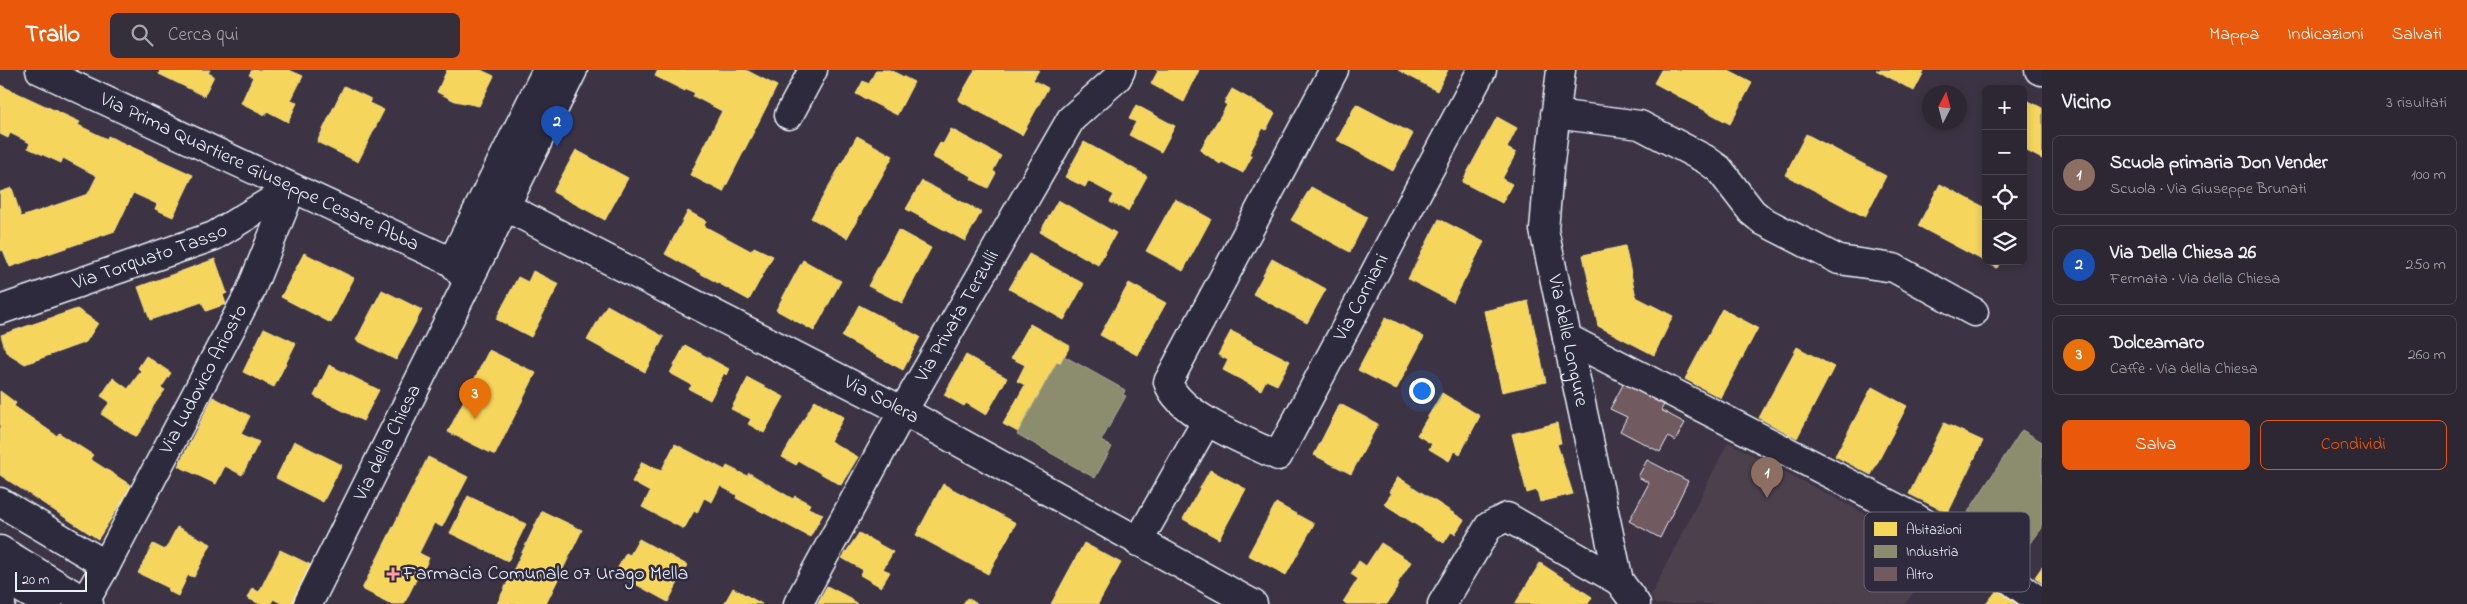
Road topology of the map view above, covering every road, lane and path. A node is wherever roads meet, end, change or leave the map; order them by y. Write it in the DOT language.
graph roads {
  1 [pos="40,70"];
  2 [pos="547,70"];
  3 [pos="573,70"];
  4 [pos="813,70"];
  5 [pos="1121,70"];
  6 [pos="1334,70"];
  7 [pos="1482,70"];
  8 [pos="1560,71"];
  9 [pos="1555,114"];
  10 [pos="789,115"];
  11 [pos="292,188"];
  12 [pos="506,207"];
  13 [pos="452,262"];
  14 [pos="470,283"];
  15 [pos="0,310"];
  16 [pos="1974,312"];
  17 [pos="1567,338"];
  18 [pos="903,411"];
  19 [pos="1206,422"];
  20 [pos="0,502"];
  21 [pos="1904,512"];
  22 [pos="1138,542"];
  23 [pos="0,550"];
  24 [pos="106,564"];
  25 [pos="0,576"];
  26 [pos="1619,580"];
  27 [pos="2027,592"];
  28 [pos="87,603"];
  29 [pos="2042,603"];
  30 [pos="48,604"];
  31 [pos="308,604"];
  32 [pos="798,604"];
  33 [pos="1253,604"];
  34 [pos="1442,604"];
  35 [pos="1636,604"];
  1 -- 11 [label="street, Via Prima Quartiere Giuseppe Cesare Abba"];
  2 -- 13 [label="street"];
  3 -- 12 [label="street, Via della Chiesa"];
  4 -- 10 [label="street"];
  5 -- 18 [label="street, Via Privata Terzulli"];
  6 -- 19 [label="street, Via Corniani"];
  7 -- 19 [label="street, Via Corniani"];
  8 -- 9 [label="street, Via delle Longure"];
  9 -- 16 [label="street"];
  9 -- 17 [label="street, Via delle Longure"];
  11 -- 13 [label="street, Via Prima Quartiere Giuseppe Cesare Abba"];
  11 -- 15 [label="street, Via Torquato Tasso"];
  11 -- 24 [label="street, Via Ludovico Ariosto"];
  12 -- 14 [label="street, Via della Chiesa"];
  12 -- 18 [label="street, Via Solera"];
  13 -- 14 [label="street"];
  14 -- 31 [label="street, Via della Chiesa"];
  17 -- 21 [label="street"];
  17 -- 26 [label="street, Via delle Longure"];
  18 -- 22 [label="street, Via Solera"];
  18 -- 32 [label="street, Via Privata Terzulli"];
  19 -- 22 [label="street"];
  20 -- 24 [label="street"];
  22 -- 33 [label="street, Via Solera"];
  23 -- 28 [label="street"];
  24 -- 28 [label="street, Via Ludovico Ariosto"];
  25 -- 30 [label="street"];
  26 -- 34 [label="street"];
  26 -- 35 [label="street, Via delle Longure"];
  27 -- 29 [label="street"];
}
